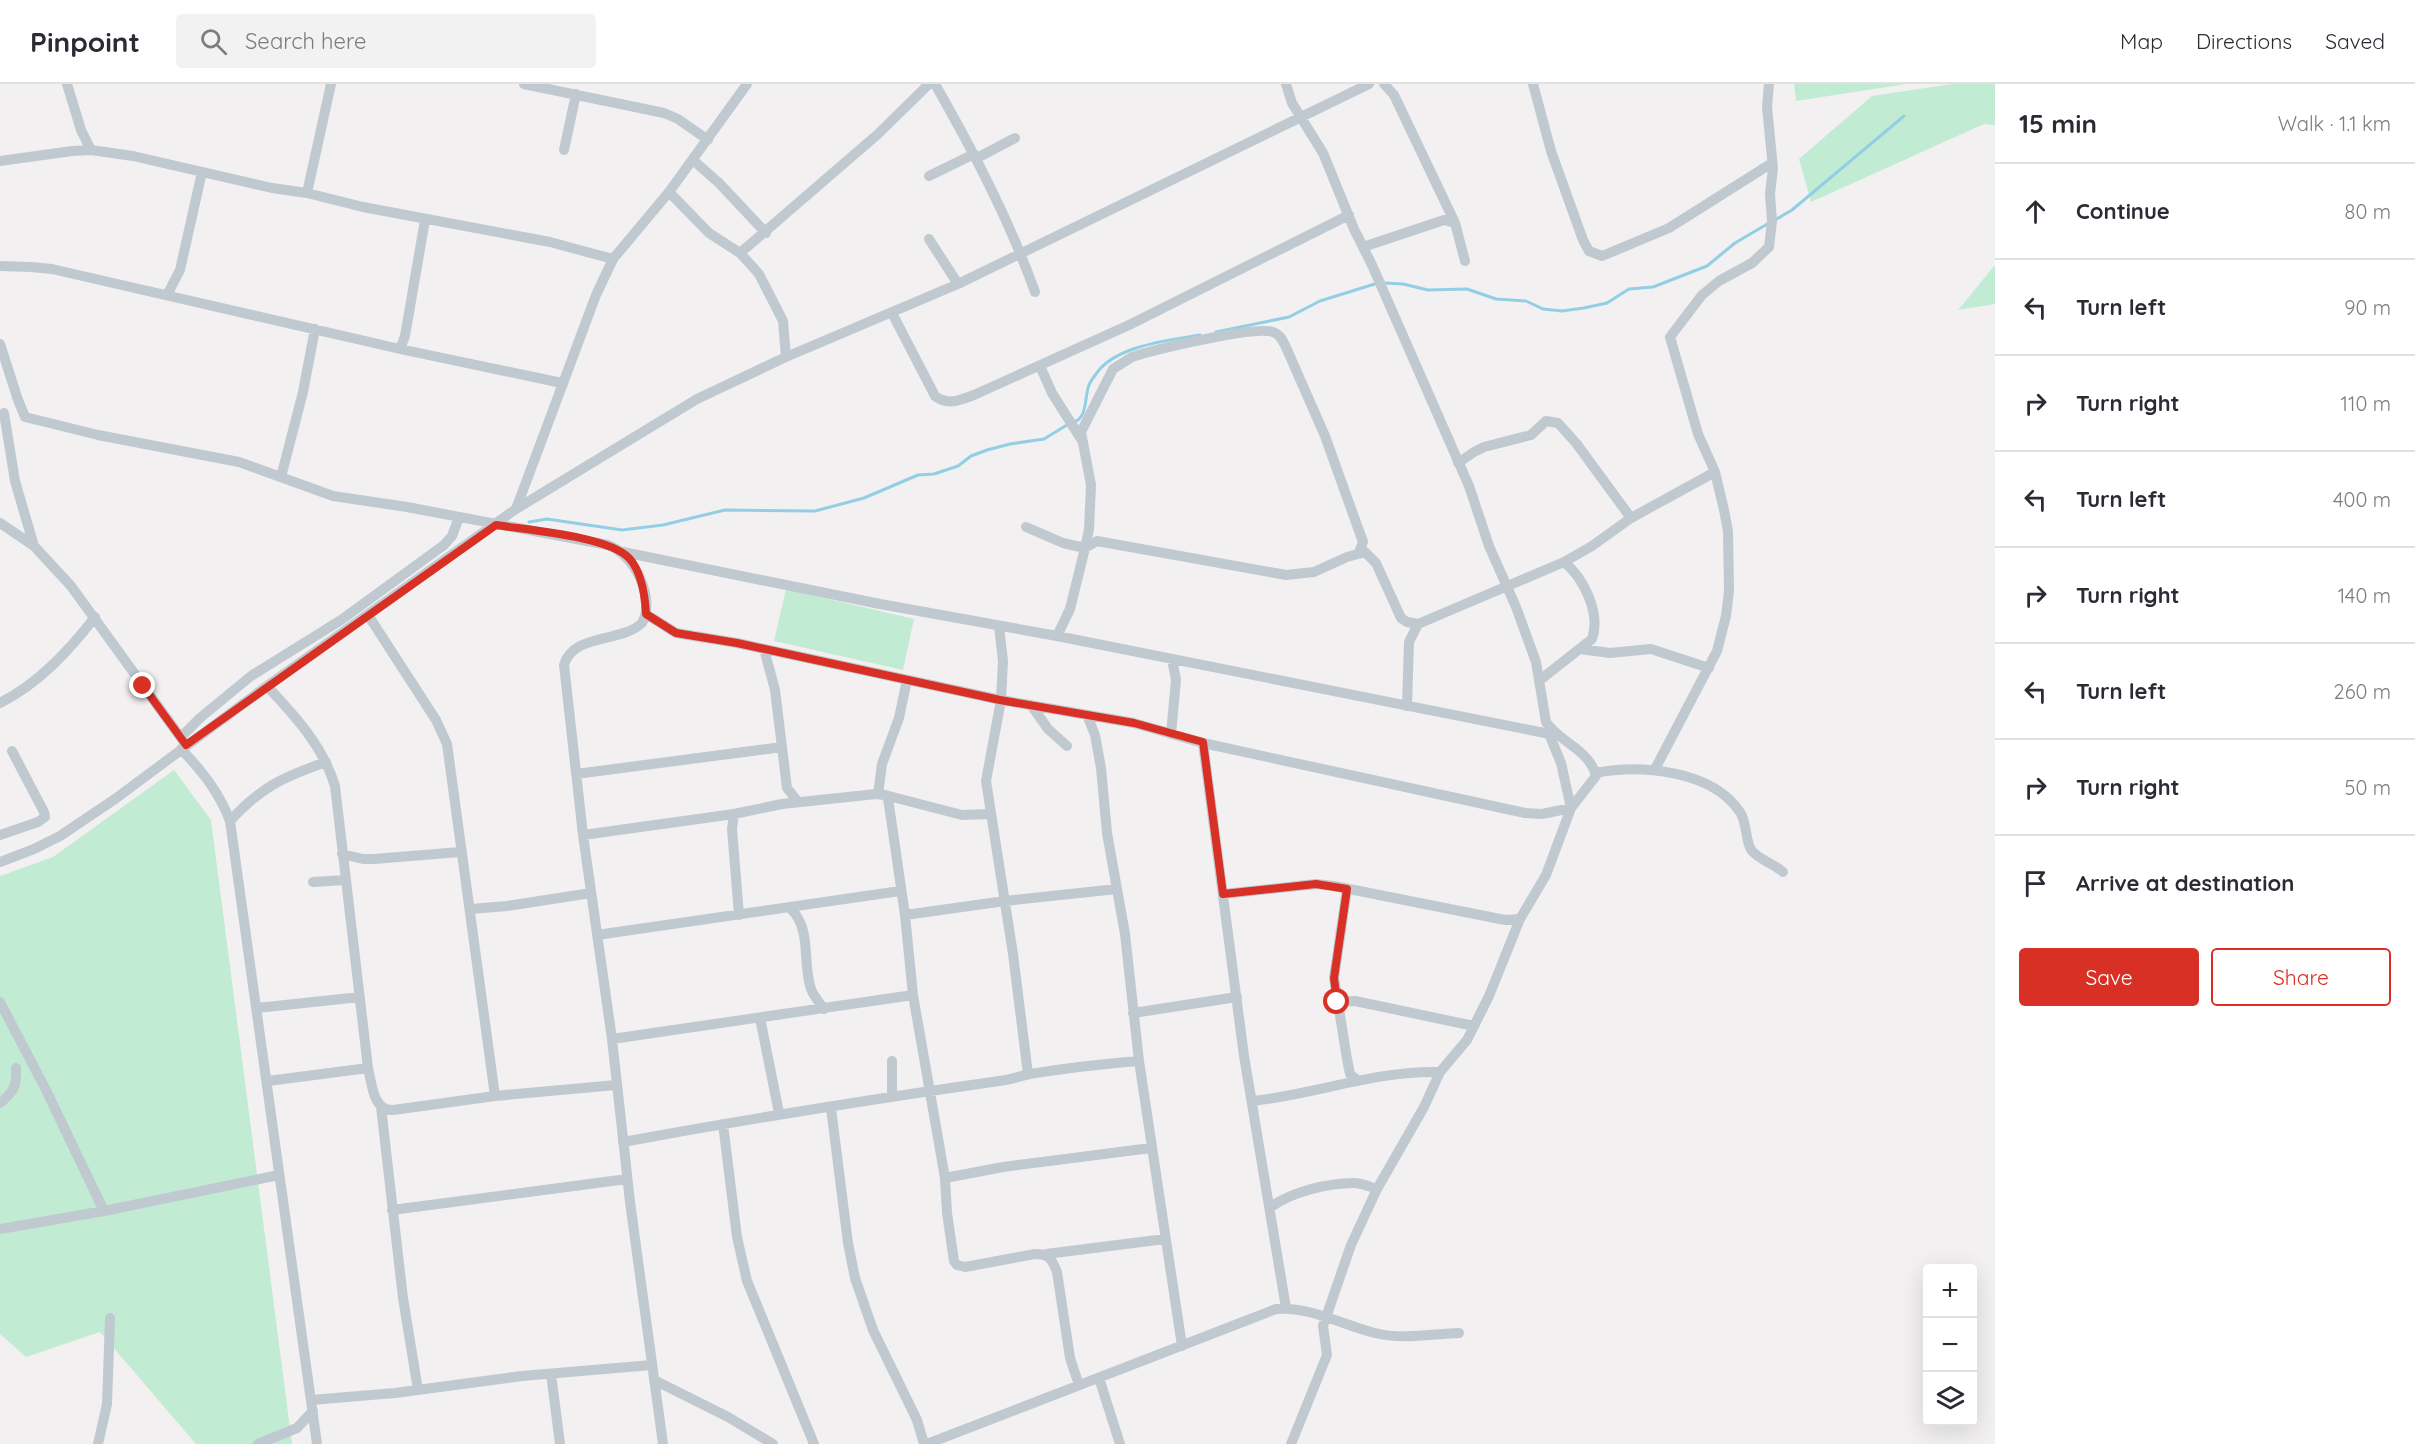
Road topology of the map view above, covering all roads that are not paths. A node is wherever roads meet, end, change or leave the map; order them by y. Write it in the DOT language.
graph roads {
  1 [pos="67,84"];
  2 [pos="332,84"];
  3 [pos="524,84"];
  4 [pos="588,84"];
  5 [pos="747,84"];
  6 [pos="929,84"];
  7 [pos="935,84"];
  8 [pos="1287,84"];
  9 [pos="1369,84"];
  10 [pos="1384,84"];
  11 [pos="1533,84"];
  12 [pos="1768,84"];
  13 [pos="581,95"];
  14 [pos="1302,116"];
  15 [pos="81,130"];
  16 [pos="1015,138"];
  17 [pos="708,140"];
  18 [pos="91,150"];
  19 [pos="564,150"];
  20 [pos="72,151"];
  21 [pos="975,156"];
  22 [pos="693,160"];
  23 [pos="0,161"];
  24 [pos="1772,163"];
  25 [pos="202,172"];
  26 [pos="929,176"];
  27 [pos="669,192"];
  28 [pos="307,193"];
  29 [pos="1349,216"];
  30 [pos="425,220"];
  31 [pos="1455,223"];
  32 [pos="766,232"];
  33 [pos="929,239"];
  34 [pos="1363,247"];
  35 [pos="1021,252"];
  36 [pos="740,254"];
  37 [pos="613,259"];
  38 [pos="1465,261"];
  39 [pos="0,266"];
  40 [pos="958,284"];
  41 [pos="1035,291"];
  42 [pos="167,295"];
  43 [pos="892,313"];
  44 [pos="315,329"];
  45 [pos="0,344"];
  46 [pos="400,349"];
  47 [pos="786,357"];
  48 [pos="1040,366"];
  49 [pos="562,383"];
  50 [pos="2,413"];
  51 [pos="26,417"];
  52 [pos="1082,439"];
  53 [pos="1458,463"];
  54 [pos="1715,472"];
  55 [pos="281,477"];
  56 [pos="516,509"];
  57 [pos="459,517"];
  58 [pos="1631,518"];
  59 [pos="0,523"];
  60 [pos="496,525"];
  61 [pos="1026,527"];
  62 [pos="34,546"];
  63 [pos="1085,548"];
  64 [pos="622,552"];
  65 [pos="1359,552"];
  66 [pos="1564,562"];
  67 [pos="1505,587"];
  68 [pos="646,614"];
  69 [pos="368,615"];
  70 [pos="95,617"];
  71 [pos="1418,624"];
  72 [pos="999,626"];
  73 [pos="1057,636"];
  74 [pos="764,649"];
  75 [pos="1580,650"];
  76 [pos="1172,659"];
  77 [pos="1709,668"];
  78 [pos="907,680"];
  79 [pos="1540,680"];
  80 [pos="267,686"];
  81 [pos="1000,700"];
  82 [pos="0,703"];
  83 [pos="1031,705"];
  84 [pos="1407,706"];
  85 [pos="1543,711"];
  86 [pos="1087,715"];
  87 [pos="1530,730"];
  88 [pos="1171,734"];
  89 [pos="1555,735"];
  90 [pos="1203,742"];
  91 [pos="182,744"];
  92 [pos="1067,746"];
  93 [pos="782,747"];
  94 [pos="12,751"];
  95 [pos="326,762"];
  96 [pos="1654,770"];
  97 [pos="1595,773"];
  98 [pos="576,774"];
  99 [pos="788,788"];
  100 [pos="881,795"];
  101 [pos="221,798"];
  102 [pos="798,802"];
  103 [pos="782,804"];
  104 [pos="242,807"];
  105 [pos="1571,808"];
  106 [pos="734,814"];
  107 [pos="990,814"];
  108 [pos="230,821"];
  109 [pos="0,835"];
  110 [pos="583,835"];
  111 [pos="460,852"];
  112 [pos="342,854"];
  113 [pos="0,862"];
  114 [pos="1783,872"];
  115 [pos="345,880"];
  116 [pos="312,882"];
  117 [pos="1117,889"];
  118 [pos="1347,889"];
  119 [pos="900,891"];
  120 [pos="591,893"];
  121 [pos="1223,894"];
  122 [pos="1005,901"];
  123 [pos="471,909"];
  124 [pos="791,909"];
  125 [pos="739,915"];
  126 [pos="904,915"];
  127 [pos="1520,920"];
  128 [pos="597,935"];
  129 [pos="913,995"];
  130 [pos="1237,997"];
  131 [pos="360,998"];
  132 [pos="0,1002"];
  133 [pos="1337,1002"];
  134 [pos="257,1008"];
  135 [pos="824,1009"];
  136 [pos="1133,1013"];
  137 [pos="760,1018"];
  138 [pos="1474,1026"];
  139 [pos="612,1039"];
  140 [pos="892,1061"];
  141 [pos="1139,1061"];
  142 [pos="16,1068"];
  143 [pos="368,1068"];
  144 [pos="1440,1072"];
  145 [pos="1028,1074"];
  146 [pos="268,1081"];
  147 [pos="1358,1081"];
  148 [pos="616,1085"];
  149 [pos="928,1090"];
  150 [pos="495,1096"];
  151 [pos="892,1096"];
  152 [pos="1254,1101"];
  153 [pos="0,1103"];
  154 [pos="381,1107"];
  155 [pos="831,1108"];
  156 [pos="779,1113"];
  157 [pos="723,1124"];
  158 [pos="623,1142"];
  159 [pos="1151,1148"];
  160 [pos="279,1175"];
  161 [pos="945,1178"];
  162 [pos="627,1179"];
  163 [pos="1377,1189"];
  164 [pos="1270,1207"];
  165 [pos="392,1210"];
  166 [pos="104,1211"];
  167 [pos="0,1229"];
  168 [pos="1165,1239"];
  169 [pos="1046,1254"];
  170 [pos="1286,1308"];
  171 [pos="110,1318"];
  172 [pos="1325,1318"];
  173 [pos="1459,1333"];
  174 [pos="1182,1346"];
  175 [pos="652,1365"];
  176 [pos="551,1374"];
  177 [pos="1100,1378"];
  178 [pos="654,1380"];
  179 [pos="1079,1385"];
  180 [pos="418,1390"];
  181 [pos="312,1406"];
  182 [pos="98,1444"];
  183 [pos="258,1444"];
  184 [pos="316,1444"];
  185 [pos="560,1444"];
  186 [pos="663,1444"];
  187 [pos="773,1444"];
  188 [pos="814,1444"];
  189 [pos="926,1444"];
  190 [pos="1120,1444"];
  191 [pos="1291,1444"];
  1 -- 15 [label="street"];
  2 -- 28 [label="street"];
  3 -- 13 [label="street"];
  4 -- 13 [label="street"];
  5 -- 17 [label="street"];
  6 -- 32 [label="street"];
  7 -- 21 [label="street"];
  8 -- 14 [label="street"];
  9 -- 14 [label="street"];
  10 -- 31 [label="street"];
  11 -- 24 [label="street"];
  12 -- 24 [label="street"];
  13 -- 17 [label="street"];
  13 -- 19 [label="street"];
  14 -- 29 [label="street"];
  14 -- 35 [label="street"];
  15 -- 18 [label="street"];
  15 -- 20 [label="street"];
  16 -- 21 [label="street"];
  17 -- 22 [label="street"];
  18 -- 20 [label="street"];
  18 -- 25 [label="street"];
  20 -- 23 [label="street"];
  21 -- 26 [label="street"];
  21 -- 35 [label="street"];
  22 -- 27 [label="street"];
  22 -- 32 [label="street"];
  24 -- 54 [label="street"];
  25 -- 28 [label="street"];
  25 -- 42 [label="street"];
  27 -- 36 [label="street"];
  27 -- 37 [label="street"];
  28 -- 30 [label="street"];
  29 -- 34 [label="street"];
  29 -- 48 [label="street"];
  30 -- 37 [label="street"];
  30 -- 46 [label="street"];
  31 -- 34 [label="street"];
  31 -- 38 [label="street"];
  32 -- 36 [label="street"];
  33 -- 40 [label="street"];
  34 -- 53 [label="street"];
  35 -- 40 [label="street"];
  35 -- 41 [label="street"];
  36 -- 47 [label="street"];
  37 -- 49 [label="street"];
  39 -- 42 [label="street"];
  40 -- 43 [label="street"];
  42 -- 44 [label="street"];
  43 -- 47 [label="street"];
  43 -- 48 [label="street"];
  44 -- 46 [label="street"];
  44 -- 55 [label="street"];
  45 -- 51 [label="street"];
  46 -- 49 [label="street"];
  47 -- 56 [label="street"];
  48 -- 52 [label="street"];
  49 -- 56 [label="street"];
  50 -- 51 [label="street"];
  50 -- 62 [label="street"];
  51 -- 55 [label="street"];
  52 -- 63 [label="street"];
  52 -- 65 [label="street"];
  53 -- 58 [label="street"];
  53 -- 67 [label="street"];
  54 -- 58 [label="street"];
  54 -- 77 [label="street"];
  55 -- 57 [label="street"];
  56 -- 60 [label="street"];
  57 -- 60 [label="street"];
  57 -- 91 [label="street"];
  58 -- 66 [label="street"];
  59 -- 62 [label="street"];
  60 -- 64 [label="street"];
  60 -- 69 [label="street"];
  61 -- 63 [label="street"];
  62 -- 70 [label="street"];
  63 -- 65 [label="street"];
  63 -- 73 [label="street"];
  64 -- 68 [label="street"];
  64 -- 72 [label="street"];
  65 -- 71 [label="street"];
  66 -- 67 [label="street"];
  66 -- 75 [label="street"];
  67 -- 71 [label="street"];
  67 -- 79 [label="street"];
  68 -- 74 [label="street"];
  68 -- 98 [label="street"];
  69 -- 80 [label="street"];
  69 -- 111 [label="street"];
  70 -- 82 [label="street"];
  70 -- 91 [label="street"];
  71 -- 84 [label="street"];
  72 -- 73 [label="street"];
  72 -- 81 [label="street"];
  73 -- 76 [label="street"];
  74 -- 78 [label="street"];
  74 -- 93 [label="street"];
  75 -- 77 [label="street"];
  75 -- 79 [label="street"];
  76 -- 84 [label="street"];
  76 -- 88 [label="street"];
  77 -- 96 [label="street"];
  78 -- 81 [label="street"];
  78 -- 100 [label="street"];
  79 -- 85 [label="street"];
  80 -- 91 [label="street"];
  80 -- 95 [label="street"];
  81 -- 83 [label="street"];
  81 -- 107 [label="street"];
  83 -- 86 [label="street"];
  83 -- 92 [label="street"];
  84 -- 87 [label="street"];
  85 -- 87 [label="street"];
  85 -- 89 [label="street"];
  86 -- 88 [label="street"];
  86 -- 117 [label="street"];
  87 -- 89 [label="street"];
  88 -- 90 [label="street"];
  89 -- 97 [label="street"];
  89 -- 105 [label="street"];
  90 -- 105 [label="street"];
  90 -- 121 [label="street"];
  91 -- 101 [label="street"];
  91 -- 113 [label="street"];
  93 -- 98 [label="street"];
  93 -- 99 [label="street"];
  94 -- 109 [label="street"];
  95 -- 104 [label="street"];
  95 -- 112 [label="street"];
  96 -- 97 [label="street"];
  96 -- 114 [label="street"];
  97 -- 105 [label="street"];
  98 -- 110 [label="street"];
  99 -- 102 [label="street"];
  99 -- 103 [label="street"];
  100 -- 102 [label="street"];
  100 -- 107 [label="street"];
  100 -- 119 [label="street"];
  101 -- 104 [label="street"];
  101 -- 108 [label="street"];
  102 -- 103 [label="street"];
  103 -- 106 [label="street"];
  104 -- 108 [label="street"];
  105 -- 127 [label="street"];
  106 -- 110 [label="street"];
  106 -- 125 [label="street"];
  107 -- 122 [label="street"];
  108 -- 134 [label="street"];
  110 -- 120 [label="street"];
  111 -- 112 [label="street"];
  111 -- 123 [label="street"];
  112 -- 115 [label="street"];
  115 -- 116 [label="street"];
  115 -- 131 [label="street"];
  117 -- 122 [label="street"];
  117 -- 136 [label="street"];
  118 -- 121 [label="street"];
  118 -- 127 [label="street"];
  118 -- 133 [label="street"];
  119 -- 124 [label="street"];
  119 -- 126 [label="street"];
  120 -- 123 [label="street"];
  120 -- 128 [label="street"];
  121 -- 130 [label="street"];
  122 -- 126 [label="street"];
  122 -- 145 [label="street"];
  123 -- 150 [label="street"];
  124 -- 125 [label="street"];
  124 -- 135 [label="street"];
  125 -- 128 [label="street"];
  126 -- 129 [label="street"];
  127 -- 138 [label="street"];
  128 -- 139 [label="street"];
  129 -- 135 [label="street"];
  129 -- 149 [label="street"];
  130 -- 136 [label="street"];
  130 -- 152 [label="street"];
  131 -- 134 [label="street"];
  131 -- 143 [label="street"];
  132 -- 166 [label="street"];
  133 -- 138 [label="street"];
  133 -- 147 [label="street"];
  134 -- 146 [label="street"];
  135 -- 137 [label="street"];
  136 -- 141 [label="street"];
  137 -- 139 [label="street"];
  137 -- 156 [label="street"];
  138 -- 144 [label="street"];
  139 -- 148 [label="street"];
  140 -- 151 [label="street"];
  141 -- 145 [label="street"];
  141 -- 159 [label="street"];
  142 -- 153 [label="street"];
  143 -- 146 [label="street"];
  143 -- 154 [label="street"];
  144 -- 147 [label="street"];
  144 -- 163 [label="street"];
  145 -- 149 [label="street"];
  146 -- 160 [label="street"];
  147 -- 152 [label="street"];
  148 -- 150 [label="street"];
  148 -- 158 [label="street"];
  149 -- 151 [label="street"];
  149 -- 161 [label="street"];
  150 -- 154 [label="street"];
  151 -- 155 [label="street"];
  152 -- 164 [label="street"];
  154 -- 165 [label="street"];
  155 -- 156 [label="street"];
  155 -- 189 [label="street"];
  156 -- 157 [label="street"];
  157 -- 158 [label="street"];
  157 -- 188 [label="street"];
  158 -- 162 [label="street"];
  159 -- 161 [label="street"];
  159 -- 168 [label="street"];
  160 -- 166 [label="street"];
  160 -- 181 [label="street"];
  161 -- 169 [label="street"];
  162 -- 165 [label="street"];
  162 -- 175 [label="street"];
  163 -- 164 [label="street"];
  163 -- 172 [label="street"];
  164 -- 170 [label="street"];
  165 -- 180 [label="street"];
  166 -- 167 [label="street"];
  168 -- 169 [label="street"];
  168 -- 174 [label="street"];
  169 -- 179 [label="street"];
  170 -- 172 [label="street"];
  170 -- 174 [label="street"];
  171 -- 182 [label="street"];
  172 -- 173 [label="street"];
  172 -- 191 [label="street"];
  174 -- 177 [label="street"];
  175 -- 176 [label="street"];
  175 -- 178 [label="street"];
  176 -- 180 [label="street"];
  176 -- 185 [label="street"];
  177 -- 179 [label="street"];
  177 -- 190 [label="street"];
  178 -- 186 [label="street"];
  178 -- 187 [label="street"];
  179 -- 189 [label="street"];
  180 -- 181 [label="street"];
  181 -- 183 [label="street"];
  181 -- 184 [label="street"];
}
